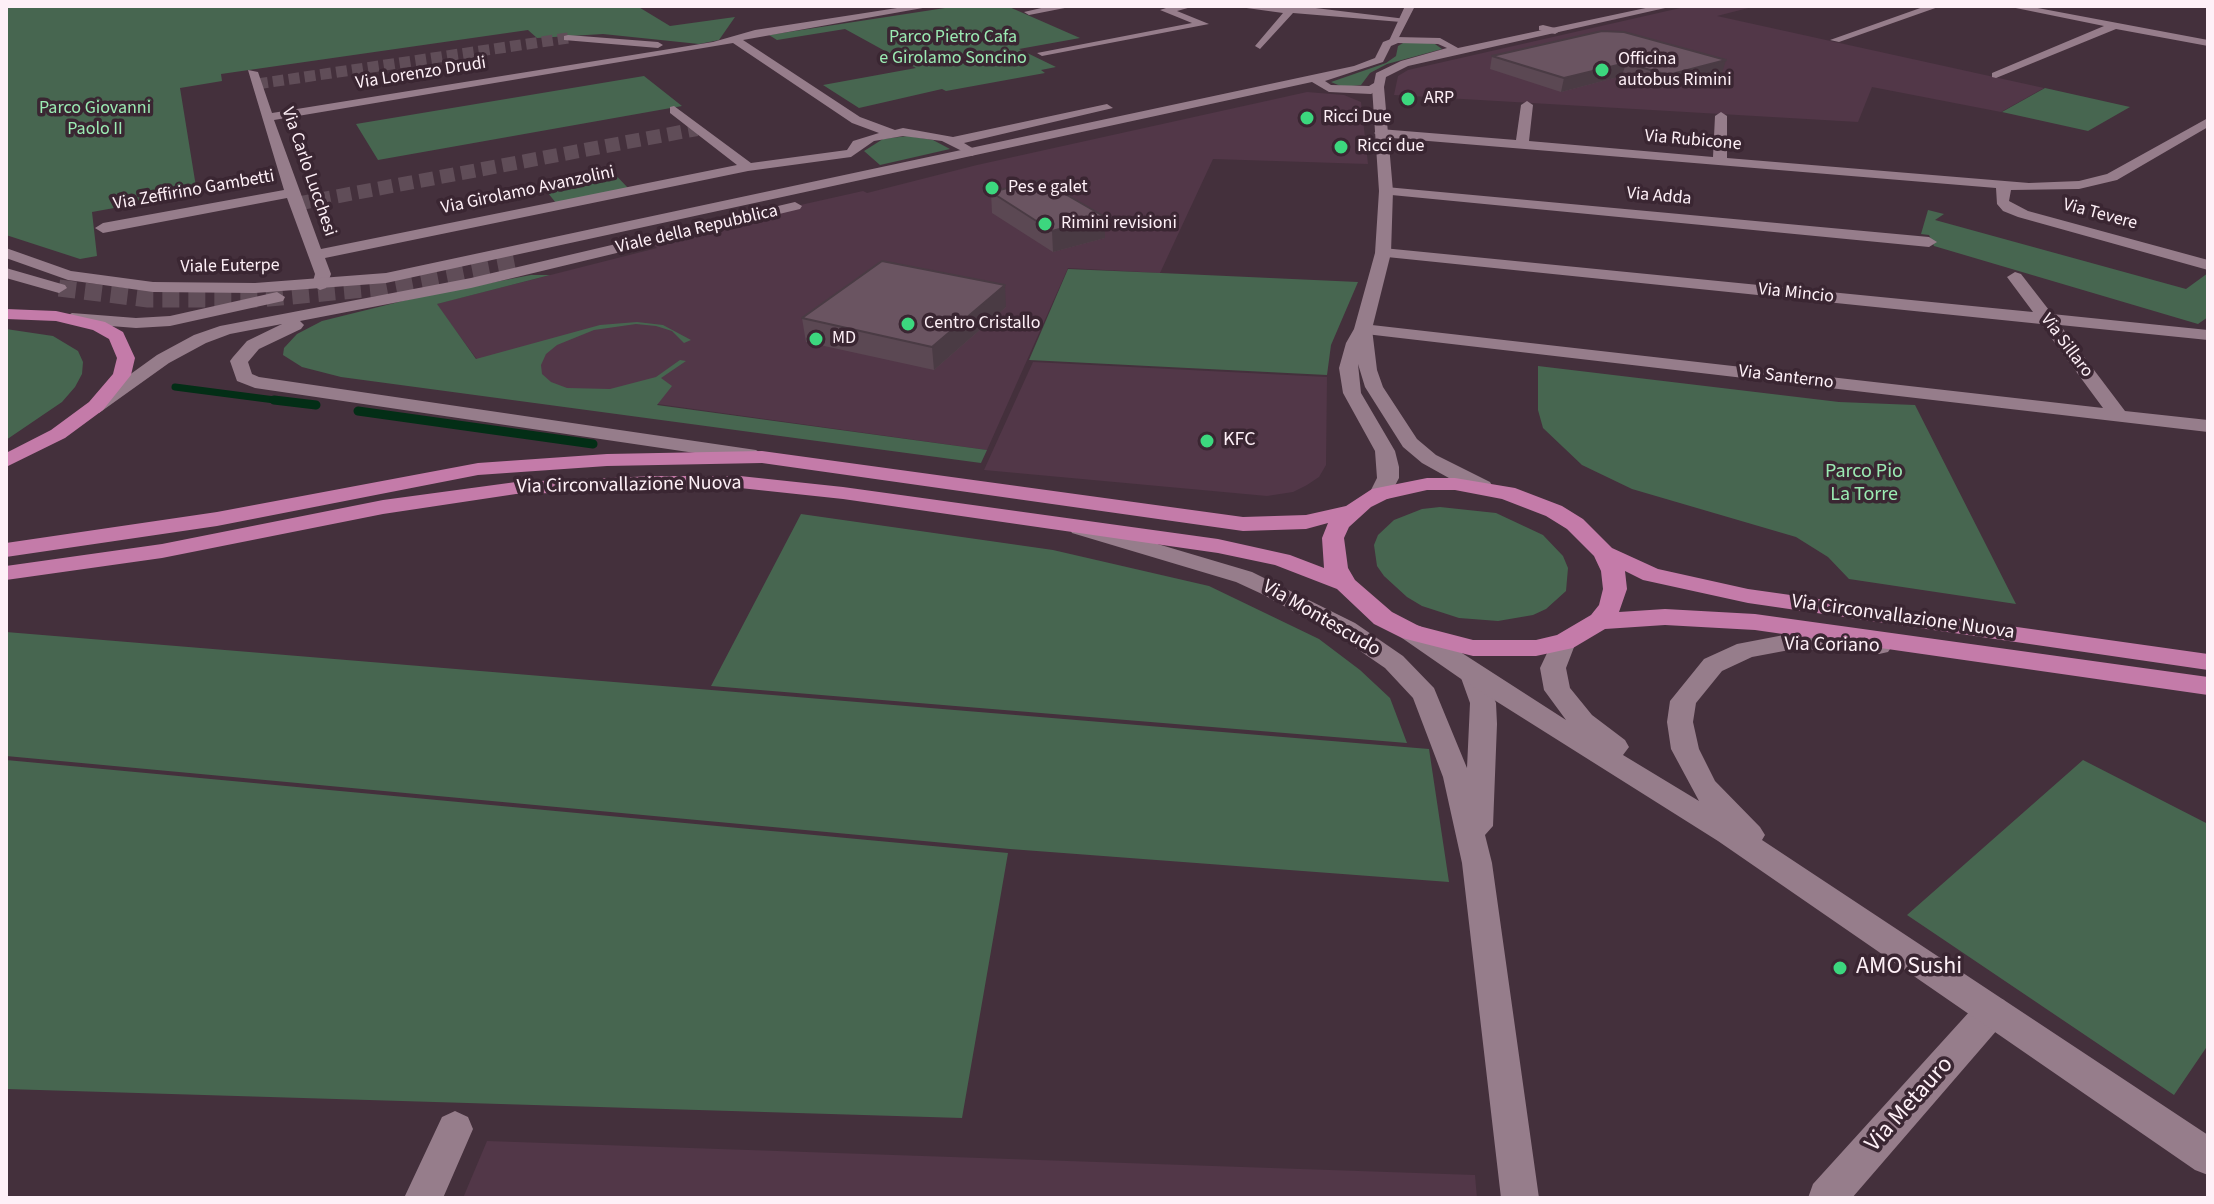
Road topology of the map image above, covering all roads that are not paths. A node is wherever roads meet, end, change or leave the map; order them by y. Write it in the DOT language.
graph roads {
  1 [pos="929,6"];
  2 [pos="1070,6"];
  3 [pos="1190,6"];
  4 [pos="1237,6"];
  5 [pos="1410,6"];
  6 [pos="1640,6"];
  7 [pos="1669,6"];
  8 [pos="1936,6"];
  9 [pos="2011,6"];
  10 [pos="1292,8"];
  11 [pos="1029,12"];
  12 [pos="1399,23"];
  13 [pos="2116,25"];
  14 [pos="1543,28"];
  15 [pos="1555,31"];
  16 [pos="568,38"];
  17 [pos="734,39"];
  18 [pos="1418,39"];
  19 [pos="1835,40"];
  20 [pos="1392,41"];
  21 [pos="2208,43"];
  22 [pos="1260,46"];
  23 [pos="697,48"];
  24 [pos="1450,48"];
  25 [pos="1042,53"];
  26 [pos="252,72"];
  27 [pos="1996,75"];
  28 [pos="1323,81"];
  29 [pos="1378,87"];
  30 [pos="1347,91"];
  31 [pos="1527,105"];
  32 [pos="1378,106"];
  33 [pos="1107,108"];
  34 [pos="674,110"];
  35 [pos="1721,116"];
  36 [pos="267,117"];
  37 [pos="856,120"];
  38 [pos="2208,122"];
  39 [pos="892,133"];
  40 [pos="1380,133"];
  41 [pos="870,138"];
  42 [pos="953,141"];
  43 [pos="1522,145"];
  44 [pos="972,152"];
  45 [pos="851,153"];
  46 [pos="1720,161"];
  47 [pos="748,167"];
  48 [pos="873,173"];
  49 [pos="860,185"];
  50 [pos="2002,185"];
  51 [pos="1386,191"];
  52 [pos="292,193"];
  53 [pos="103,228"];
  54 [pos="1929,242"];
  55 [pos="6,253"];
  56 [pos="1383,253"];
  57 [pos="316,255"];
  58 [pos="515,262"];
  59 [pos="458,264"];
  60 [pos="2208,265"];
  61 [pos="6,273"];
  62 [pos="2015,277"];
  63 [pos="386,278"];
  64 [pos="320,285"];
  65 [pos="59,288"];
  66 [pos="383,300"];
  67 [pos="6,314"];
  68 [pos="72,318"];
  69 [pos="2045,318"];
  70 [pos="1363,329"];
  71 [pos="2208,335"];
  72 [pos="88,412"];
  73 [pos="2118,415"];
  74 [pos="2208,426"];
  75 [pos="762,457"];
  76 [pos="6,461"];
  77 [pos="1482,487"];
  78 [pos="1380,494"];
  79 [pos="1349,512"];
  80 [pos="1080,528"];
  81 [pos="6,550"];
  82 [pos="162,551"];
  83 [pos="1604,553"];
  84 [pos="6,573"];
  85 [pos="1345,584"];
  86 [pos="6,585"];
  87 [pos="1600,621"];
  88 [pos="1411,632"];
  89 [pos="1564,642"];
  90 [pos="1990,654"];
  91 [pos="2208,662"];
  92 [pos="1473,675"];
  93 [pos="2208,686"];
  94 [pos="1728,833"];
  95 [pos="1477,863"];
  96 [pos="1802,882"];
  97 [pos="1992,1011"];
  98 [pos="455,1129"];
  99 [pos="2208,1157"];
  100 [pos="423,1198"];
  101 [pos="1520,1198"];
  102 [pos="1827,1198"];
  1 -- 17 [label="street"];
  2 -- 11 [label="street"];
  3 -- 25 [label="street"];
  4 -- 10 [label="street"];
  5 -- 12 [label="street"];
  6 -- 14 [label="street"];
  7 -- 15 [label="street"];
  8 -- 19 [label="street"];
  9 -- 13 [label="street"];
  10 -- 12 [label="street"];
  10 -- 22 [label="street"];
  12 -- 18 [label="street"];
  12 -- 20 [label="street"];
  13 -- 21 [label="street"];
  13 -- 27 [label="street"];
  14 -- 15 [label="street"];
  14 -- 24 [label="street"];
  15 -- 24 [label="street"];
  16 -- 23 [label="street"];
  17 -- 23 [label="street"];
  17 -- 37 [label="street"];
  18 -- 20 [label="street"];
  18 -- 24 [label="street"];
  20 -- 28 [label="street"];
  23 -- 36 [label="street, Via Lorenzo Drudi"];
  24 -- 29 [label="street"];
  26 -- 36 [label="street, Via Carlo Lucchesi"];
  28 -- 30 [label="street"];
  28 -- 44 [label="street, Viale della Repubblica"];
  28 -- 49 [label="street, Viale della Repubblica"];
  29 -- 30 [label="street"];
  29 -- 32 [label="street"];
  30 -- 32 [label="street"];
  31 -- 43 [label="street"];
  32 -- 40 [label="street"];
  33 -- 42 [label="street"];
  34 -- 47 [label="street"];
  35 -- 46 [label="street"];
  36 -- 52 [label="street, Via Carlo Lucchesi"];
  37 -- 39 [label="street"];
  37 -- 41 [label="street"];
  38 -- 50 [label="street, Via Rubicone"];
  39 -- 41 [label="street"];
  39 -- 42 [label="street"];
  40 -- 43 [label="street, Via Rubicone"];
  40 -- 51 [label="street"];
  41 -- 45 [label="street"];
  42 -- 44 [label="street"];
  43 -- 46 [label="street, Via Rubicone"];
  44 -- 48 [label="street, Viale della Repubblica"];
  45 -- 47 [label="street, Via Girolamo Avanzolini"];
  45 -- 48 [label="street"];
  46 -- 50 [label="street, Via Rubicone"];
  47 -- 57 [label="street, Via Girolamo Avanzolini"];
  48 -- 59 [label="street, Viale della Repubblica"];
  49 -- 58 [label="street"];
  49 -- 66 [label="street, Viale della Repubblica"];
  50 -- 60 [label="street, Via Tevere"];
  51 -- 54 [label="street, Via Adda"];
  51 -- 56 [label="street"];
  52 -- 53 [label="street, Via Zeffirino Gambetti"];
  52 -- 57 [label="street, Via Carlo Lucchesi"];
  55 -- 64 [label="street, Viale Euterpe"];
  56 -- 69 [label="street, Via Mincio"];
  56 -- 70 [label="street"];
  57 -- 64 [label="street, Via Carlo Lucchesi"];
  59 -- 63 [label="street, Viale Euterpe"];
  61 -- 65 [label="street"];
  62 -- 69 [label="street, Via Sillaro"];
  63 -- 64 [label="street, Viale Euterpe"];
  63 -- 68 [label="street"];
  66 -- 72 [label="street, Viale della Repubblica"];
  66 -- 75 [label="street, Via Circonvallazione Nuova"];
  67 -- 68 [label="main road"];
  68 -- 72 [label="main road"];
  69 -- 71 [label="street, Via Mincio"];
  69 -- 73 [label="street, Via Sillaro"];
  70 -- 73 [label="street, Via Santerno"];
  70 -- 77 [label="street"];
  70 -- 78 [label="street"];
  72 -- 76 [label="main road"];
  73 -- 74 [label="street, Via Santerno"];
  75 -- 79 [label="main road, Via Circonvallazione Nuova"];
  75 -- 81 [label="main road, Via Circonvallazione Nuova"];
  77 -- 78 [label="main road, Via Circonvallazione Nuova"];
  77 -- 83 [label="main road, Via Circonvallazione Nuova"];
  78 -- 79 [label="main road, Via Circonvallazione Nuova"];
  79 -- 85 [label="main road"];
  80 -- 82 [label="main road, Via Circonvallazione Nuova"];
  80 -- 85 [label="main road, Via Circonvallazione Nuova"];
  80 -- 95 [label="street, Via Montescudo"];
  82 -- 84 [label="main road, Via Circonvallazione Nuova"];
  82 -- 86 [label="main road"];
  83 -- 87 [label="main road"];
  83 -- 91 [label="main road, Via Circonvallazione Nuova"];
  85 -- 88 [label="main road, Via Circonvallazione Nuova"];
  87 -- 89 [label="main road, Via Circonvallazione Nuova"];
  87 -- 90 [label="main road, Via Circonvallazione Nuova"];
  88 -- 89 [label="main road, Via Circonvallazione Nuova"];
  88 -- 92 [label="street, Via Coriano"];
  89 -- 94 [label="street, Via Coriano"];
  90 -- 93 [label="main road, Via Circonvallazione Nuova"];
  90 -- 96 [label="street, Via Coriano"];
  92 -- 94 [label="street, Via Coriano"];
  92 -- 95 [label="street, Via Montescudo"];
  94 -- 96 [label="street, Via Coriano"];
  95 -- 101 [label="street, Via Montescudo"];
  96 -- 97 [label="street, Via Coriano"];
  97 -- 99 [label="street, Via Coriano"];
  97 -- 102 [label="street, Via Metauro"];
  98 -- 100 [label="street"];
}
